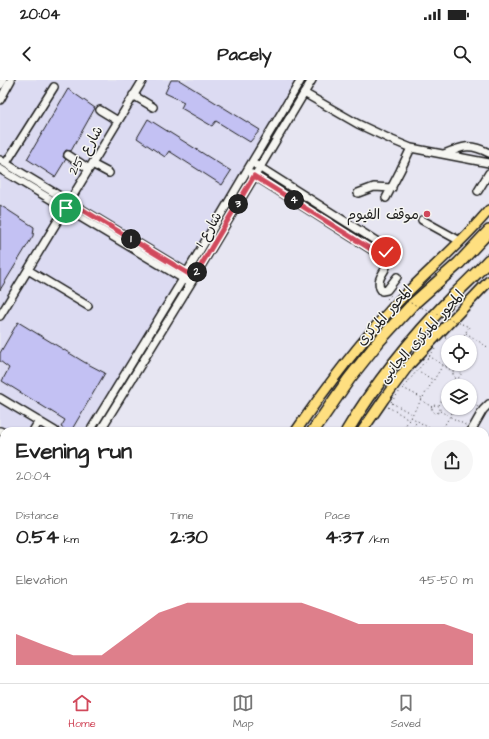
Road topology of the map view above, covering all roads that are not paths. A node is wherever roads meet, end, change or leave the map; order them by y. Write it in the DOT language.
graph roads {
  1 [pos="3,80"];
  2 [pos="11,80"];
  3 [pos="143,80"];
  4 [pos="301,80"];
  5 [pos="312,80"];
  6 [pos="0,85"];
  7 [pos="54,86"];
  8 [pos="304,94"];
  9 [pos="133,95"];
  10 [pos="0,100"];
  11 [pos="153,107"];
  12 [pos="100,110"];
  13 [pos="118,120"];
  14 [pos="411,148"];
  15 [pos="489,153"];
  16 [pos="444,154"];
  17 [pos="68,155"];
  18 [pos="3,161"];
  19 [pos="252,162"];
  20 [pos="489,163"];
  21 [pos="91,166"];
  22 [pos="259,168"];
  23 [pos="0,169"];
  24 [pos="246,171"];
  25 [pos="489,172"];
  26 [pos="109,173"];
  27 [pos="254,176"];
  28 [pos="392,188"];
  29 [pos="478,191"];
  30 [pos="358,193"];
  31 [pos="386,198"];
  32 [pos="68,205"];
  33 [pos="489,210"];
  34 [pos="422,220"];
  35 [pos="489,230"];
  36 [pos="460,241"];
  37 [pos="383,255"];
  38 [pos="489,260"];
  39 [pos="28,270"];
  40 [pos="185,276"];
  41 [pos="397,277"];
  42 [pos="193,280"];
  43 [pos="489,281"];
  44 [pos="88,306"];
  45 [pos="0,316"];
  46 [pos="0,398"];
  47 [pos="489,404"];
  48 [pos="39,421"];
  49 [pos="35,427"];
  50 [pos="49,427"];
  51 [pos="92,427"];
  52 [pos="102,427"];
  53 [pos="299,427"];
  54 [pos="316,427"];
  55 [pos="350,427"];
  56 [pos="365,427"];
  57 [pos="473,427"];
  1 -- 6 [label="street"];
  2 -- 10 [label="street"];
  3 -- 9 [label="street, شارع 25"];
  4 -- 19 [label="street, شارع 1"];
  5 -- 8 [label="street, شارع 1"];
  7 -- 18 [label="street"];
  8 -- 14 [label="street"];
  8 -- 22 [label="street, شارع 1"];
  9 -- 11 [label="street"];
  9 -- 13 [label="street, شارع 25"];
  12 -- 13 [label="street"];
  13 -- 21 [label="street, شارع 25"];
  14 -- 16 [label="street"];
  14 -- 28 [label="street"];
  15 -- 16 [label="street"];
  16 -- 20 [label="street"];
  17 -- 21 [label="street"];
  18 -- 32 [label="street"];
  19 -- 22 [label="street"];
  19 -- 24 [label="street, شارع 1"];
  21 -- 26 [label="street"];
  21 -- 32 [label="street, شارع 25"];
  22 -- 27 [label="street, شارع 1"];
  22 -- 37 [label="street"];
  23 -- 32 [label="street"];
  24 -- 27 [label="street"];
  24 -- 40 [label="street, شارع 1"];
  25 -- 29 [label="street"];
  27 -- 37 [label="street"];
  27 -- 42 [label="street, شارع 1"];
  28 -- 30 [label="street"];
  28 -- 31 [label="street"];
  32 -- 39 [label="street, شارع 25"];
  32 -- 40 [label="street"];
  33 -- 36 [label="main road"];
  34 -- 36 [label="street"];
  35 -- 54 [label="highway, المحور المركزى"];
  36 -- 53 [label="main road"];
  37 -- 41 [label="street"];
  38 -- 55 [label="highway"];
  39 -- 44 [label="street"];
  39 -- 45 [label="street, شارع 25"];
  40 -- 42 [label="street"];
  40 -- 51 [label="street, شارع 1"];
  42 -- 52 [label="street, شارع 1"];
  43 -- 56 [label="main road, المحور المركزى الجانبى"];
  46 -- 48 [label="street"];
  47 -- 57 [label="street"];
  48 -- 49 [label="street"];
  48 -- 50 [label="street"];
}
